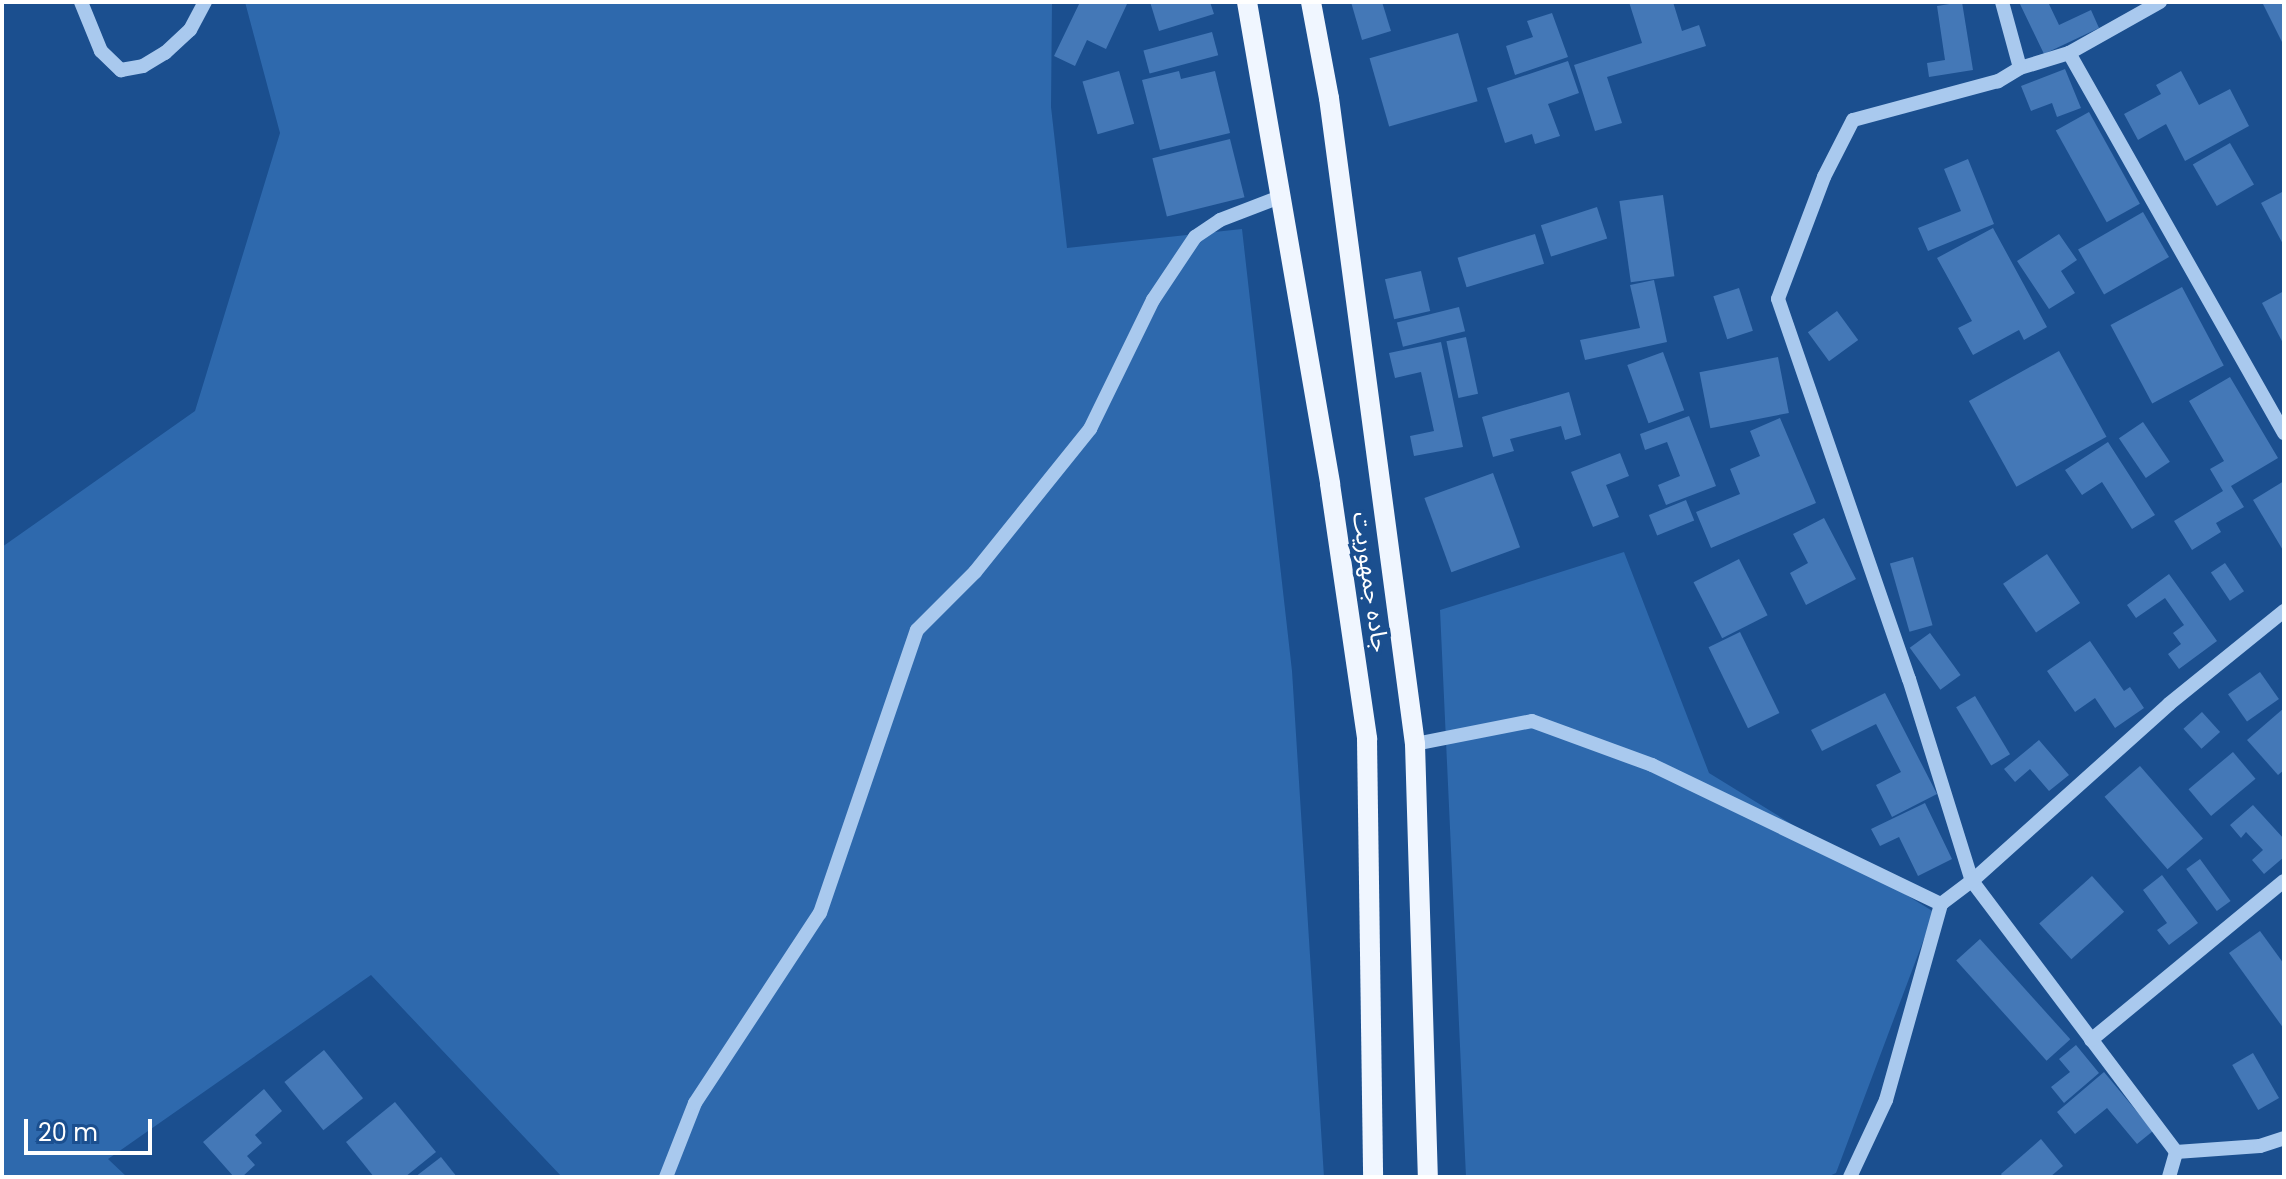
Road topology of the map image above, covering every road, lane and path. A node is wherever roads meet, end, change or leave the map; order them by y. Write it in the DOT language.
graph roads {
  1 [pos="81,2"];
  2 [pos="205,2"];
  3 [pos="1247,2"];
  4 [pos="1311,2"];
  5 [pos="2002,2"];
  6 [pos="2160,2"];
  7 [pos="2069,53"];
  8 [pos="2020,68"];
  9 [pos="1280,197"];
  10 [pos="2284,433"];
  11 [pos="2284,611"];
  12 [pos="1415,744"];
  13 [pos="1972,881"];
  14 [pos="2284,881"];
  15 [pos="1941,904"];
  16 [pos="2091,1040"];
  17 [pos="2284,1138"];
  18 [pos="2176,1152"];
  19 [pos="666,1177"];
  20 [pos="1373,1177"];
  21 [pos="1428,1177"];
  22 [pos="1850,1177"];
  23 [pos="2169,1177"];
  1 -- 2 [label="street"];
  3 -- 9 [label="main road, جاده جمهوریت"];
  4 -- 12 [label="main road, جاده جمهوریت"];
  5 -- 8 [label="street"];
  6 -- 7 [label="street"];
  7 -- 8 [label="street"];
  7 -- 10 [label="street"];
  8 -- 13 [label="street"];
  9 -- 19 [label="street"];
  9 -- 20 [label="main road, جاده جمهوریت"];
  11 -- 13 [label="street"];
  12 -- 15 [label="street"];
  12 -- 21 [label="main road, جاده جمهوریت"];
  13 -- 15 [label="street"];
  13 -- 16 [label="street"];
  14 -- 16 [label="street"];
  15 -- 22 [label="street"];
  16 -- 18 [label="street"];
  17 -- 18 [label="street"];
  18 -- 23 [label="street"];
}
